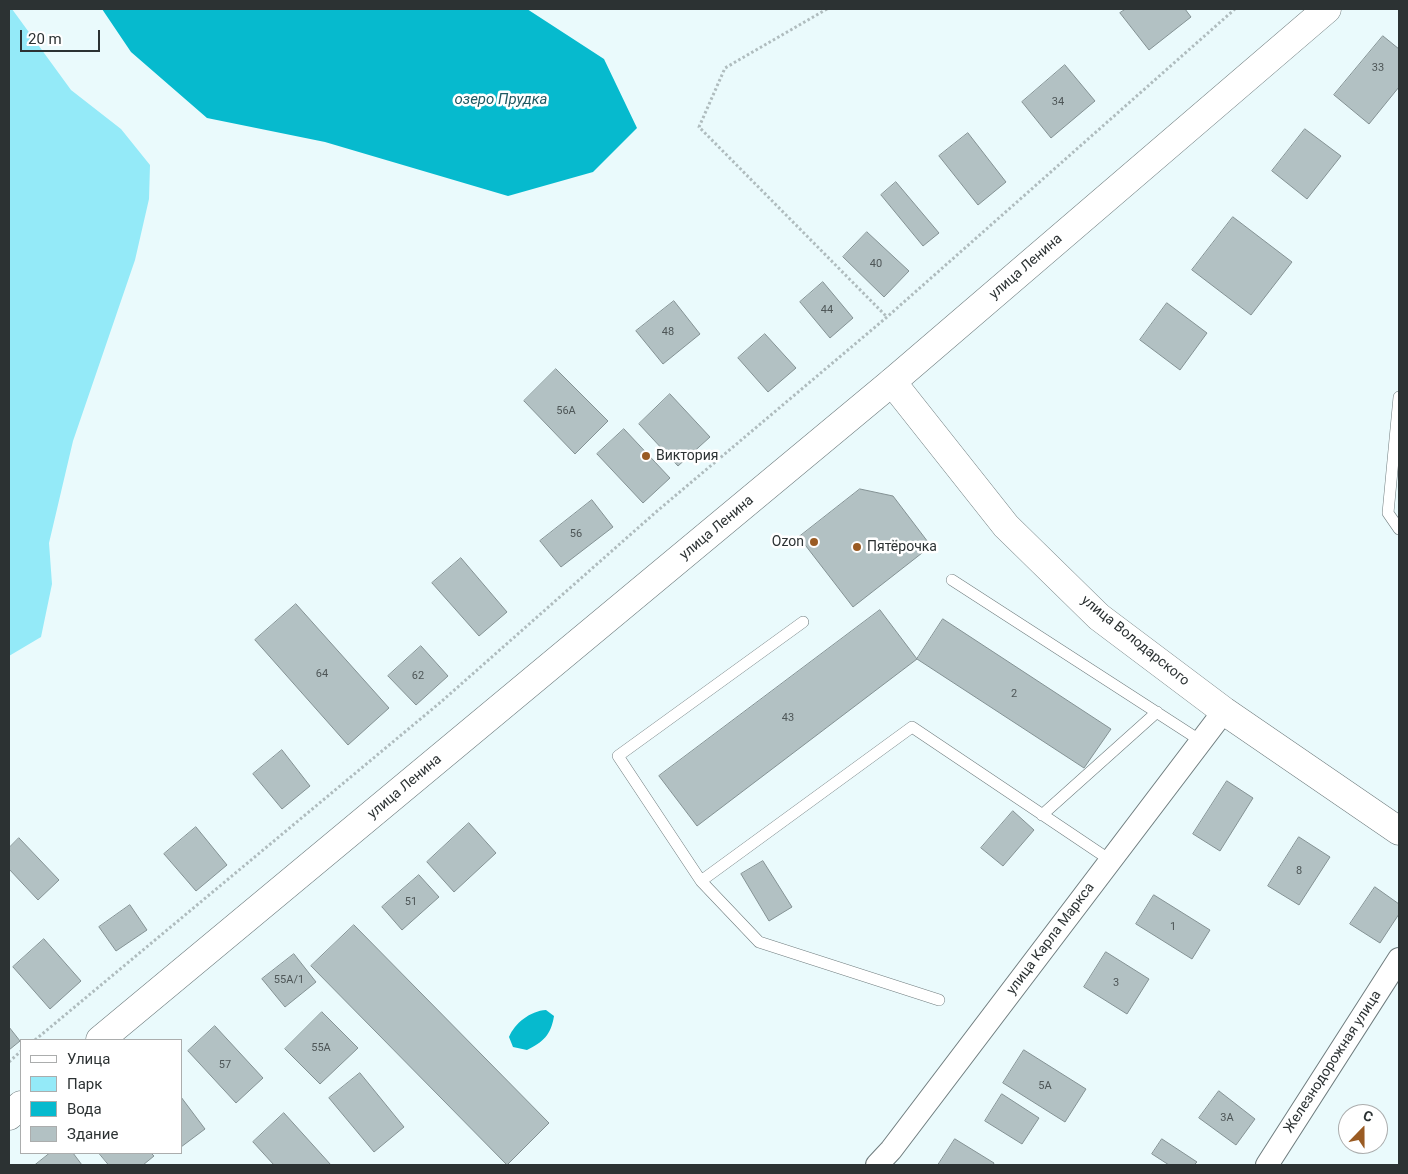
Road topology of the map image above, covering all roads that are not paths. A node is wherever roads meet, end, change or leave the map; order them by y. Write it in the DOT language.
graph roads {
  1 [pos="1327,9"];
  2 [pos="892,382"];
  3 [pos="1399,397"];
  4 [pos="1399,529"];
  5 [pos="952,580"];
  6 [pos="803,622"];
  7 [pos="1224,711"];
  8 [pos="1157,712"];
  9 [pos="1201,741"];
  10 [pos="1042,814"];
  11 [pos="1399,831"];
  12 [pos="1110,860"];
  13 [pos="701,881"];
  14 [pos="1399,959"];
  15 [pos="939,1000"];
  16 [pos="101,1039"];
  17 [pos="20,1107"];
  18 [pos="9,1116"];
  19 [pos="877,1165"];
  20 [pos="1267,1165"];
  1 -- 2 [label="main road, улица Ленина"];
  2 -- 7 [label="main road, улица Володарского"];
  2 -- 16 [label="main road, улица Ленина"];
  3 -- 4 [label="lane"];
  5 -- 8 [label="lane"];
  6 -- 13 [label="lane"];
  7 -- 9 [label="street, улица Карла Маркса"];
  7 -- 11 [label="main road, улица Володарского"];
  8 -- 9 [label="lane"];
  8 -- 10 [label="lane"];
  9 -- 12 [label="street, улица Карла Маркса"];
  10 -- 12 [label="lane"];
  10 -- 13 [label="lane"];
  12 -- 19 [label="street, улица Карла Маркса"];
  13 -- 15 [label="lane"];
  14 -- 20 [label="street, Железнодорожная улица"];
  17 -- 18 [label="main road"];
}
